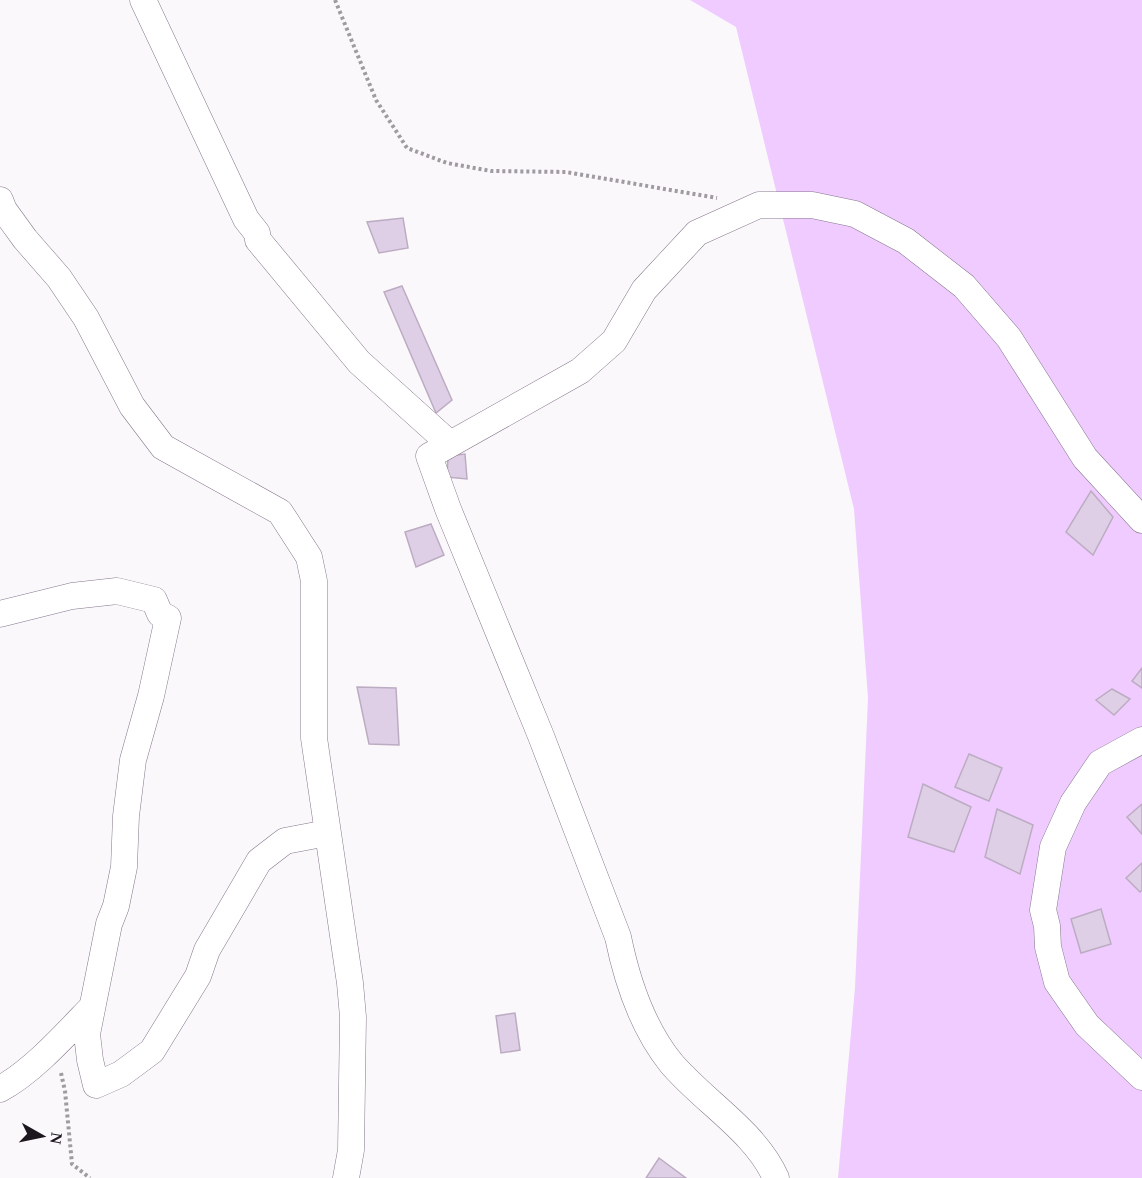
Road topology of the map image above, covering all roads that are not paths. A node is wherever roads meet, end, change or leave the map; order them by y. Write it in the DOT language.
graph roads {
  1 [pos="143,0"];
  2 [pos="0,200"];
  3 [pos="450,444"];
  4 [pos="1142,520"];
  5 [pos="0,614"];
  6 [pos="1142,740"];
  7 [pos="327,834"];
  8 [pos="92,1008"];
  9 [pos="1142,1077"];
  10 [pos="0,1089"];
  11 [pos="346,1178"];
  12 [pos="776,1178"];
  1 -- 3 [label="street"];
  2 -- 7 [label="street"];
  3 -- 4 [label="street"];
  3 -- 12 [label="street"];
  5 -- 8 [label="street"];
  6 -- 9 [label="street"];
  7 -- 8 [label="street"];
  7 -- 11 [label="street"];
  8 -- 10 [label="street"];
}
